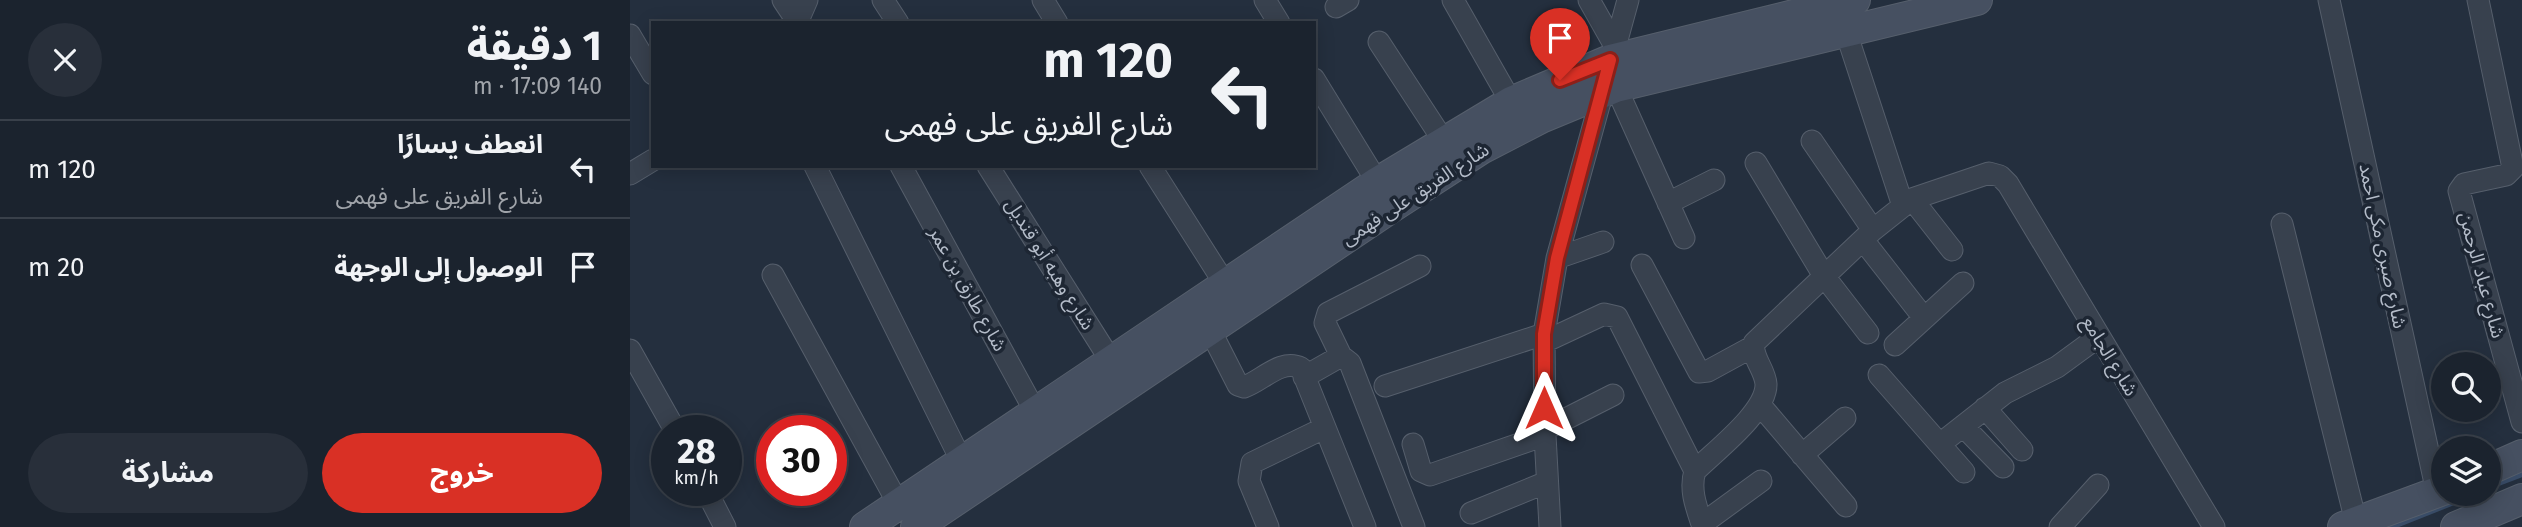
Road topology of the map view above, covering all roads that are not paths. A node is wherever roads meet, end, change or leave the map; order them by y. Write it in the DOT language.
graph roads {
  1 [pos="783,0"];
  2 [pos="807,0"];
  3 [pos="883,0"];
  4 [pos="1043,0"];
  5 [pos="1265,0"];
  6 [pos="1453,0"];
  7 [pos="1589,0"];
  8 [pos="1628,0"];
  9 [pos="1855,0"];
  10 [pos="1978,0"];
  11 [pos="2329,0"];
  12 [pos="2478,0"];
  13 [pos="796,21"];
  14 [pos="797,21"];
  15 [pos="897,21"];
  16 [pos="1057,21"];
  17 [pos="1278,21"];
  18 [pos="1846,32"];
  19 [pos="630,35"];
  20 [pos="1378,41"];
  21 [pos="651,71"];
  22 [pos="1611,71"];
  23 [pos="1316,82"];
  24 [pos="1511,102"];
  25 [pos="1443,140"];
  26 [pos="1812,141"];
  27 [pos="651,161"];
  28 [pos="1756,163"];
  29 [pos="816,168"];
  30 [pos="902,168"];
  31 [pos="989,168"];
  32 [pos="1151,168"];
  33 [pos="630,174"];
  34 [pos="1714,180"];
  35 [pos="1385,194"];
  36 [pos="1907,202"];
  37 [pos="1668,203"];
  38 [pos="2282,224"];
  39 [pos="1868,235"];
  40 [pos="1684,238"];
  41 [pos="1603,242"];
  42 [pos="1952,250"];
  43 [pos="1557,258"];
  44 [pos="1642,265"];
  45 [pos="1420,266"];
  46 [pos="774,275"];
  47 [pos="1824,276"];
  48 [pos="1964,283"];
  49 [pos="1225,284"];
  50 [pos="1192,306"];
  51 [pos="1924,318"];
  52 [pos="1208,331"];
  53 [pos="1868,333"];
  54 [pos="2098,337"];
  55 [pos="1544,338"];
  56 [pos="1895,345"];
  57 [pos="1752,346"];
  58 [pos="630,350"];
  59 [pos="1341,356"];
  60 [pos="1111,361"];
  61 [pos="1879,374"];
  62 [pos="1304,377"];
  63 [pos="1385,386"];
  64 [pos="1613,395"];
  65 [pos="1761,406"];
  66 [pos="1985,408"];
  67 [pos="1036,413"];
  68 [pos="667,415"];
  69 [pos="1845,418"];
  70 [pos="2522,422"];
  71 [pos="1963,426"];
  72 [pos="1325,428"];
  73 [pos="1545,432"];
  74 [pos="1413,444"];
  75 [pos="1940,444"];
  76 [pos="2022,450"];
  77 [pos="2431,451"];
  78 [pos="1802,454"];
  79 [pos="2522,456"];
  80 [pos="962,462"];
  81 [pos="2501,465"];
  82 [pos="2003,467"];
  83 [pos="1695,471"];
  84 [pos="1964,472"];
  85 [pos="1761,481"];
  86 [pos="1547,482"];
  87 [pos="2098,485"];
  88 [pos="2431,494"];
  89 [pos="2522,499"];
  90 [pos="714,506"];
  91 [pos="1846,506"];
  92 [pos="1471,513"];
  93 [pos="907,516"];
  94 [pos="946,518"];
  95 [pos="2350,524"];
  96 [pos="1703,526"];
  97 [pos="725,527"];
  98 [pos="865,527"];
  99 [pos="1268,527"];
  100 [pos="1366,527"];
  101 [pos="1414,527"];
  102 [pos="1550,527"];
  103 [pos="2060,527"];
  104 [pos="2214,527"];
  105 [pos="2456,527"];
  1 -- 13 [label="street"];
  2 -- 14 [label="street"];
  3 -- 15 [label="street"];
  4 -- 16 [label="street"];
  5 -- 17 [label="street"];
  6 -- 24 [label="street"];
  7 -- 22 [label="street"];
  8 -- 22 [label="street"];
  9 -- 22 [label="street, شارع الفريق على فهمى"];
  10 -- 18 [label="street, شارع الفريق على فهمى"];
  11 -- 77 [label="street, شارع صبرى مكى احمد"];
  12 -- 70 [label="street, شارع عباد الرحمن"];
  18 -- 22 [label="street, شارع الفريق على فهمى"];
  18 -- 36 [label="street"];
  19 -- 21 [label="street"];
  20 -- 25 [label="street"];
  22 -- 24 [label="street, شارع الفريق على فهمى"];
  22 -- 35 [label="street, شارع الفريق على فهمى"];
  22 -- 37 [label="street"];
  22 -- 43 [label="street"];
  23 -- 35 [label="street"];
  24 -- 25 [label="street, شارع الفريق على فهمى"];
  25 -- 35 [label="street, شارع الفريق على فهمى"];
  26 -- 39 [label="street"];
  27 -- 33 [label="street"];
  28 -- 47 [label="street"];
  29 -- 80 [label="street"];
  30 -- 67 [label="street, شارع طارق بن عمر"];
  31 -- 60 [label="street, شارع وهبه أبو قنديل"];
  32 -- 49 [label="street"];
  34 -- 37 [label="street"];
  35 -- 49 [label="street, شارع الفريق على فهمى"];
  35 -- 52 [label="street, شارع الفريق على فهمى"];
  36 -- 39 [label="street"];
  36 -- 42 [label="street"];
  36 -- 54 [label="street, شارع الجامع"];
  37 -- 40 [label="street"];
  38 -- 95 [label="street"];
  39 -- 47 [label="street"];
  39 -- 51 [label="street"];
  41 -- 43 [label="street"];
  43 -- 55 [label="street"];
  44 -- 57 [label="street"];
  45 -- 59 [label="street"];
  46 -- 93 [label="street"];
  47 -- 53 [label="street"];
  47 -- 57 [label="street"];
  48 -- 51 [label="street"];
  49 -- 50 [label="street, شارع الفريق على فهمى"];
  50 -- 52 [label="street"];
  50 -- 60 [label="street, شارع الفريق على فهمى"];
  51 -- 56 [label="street"];
  52 -- 62 [label="street"];
  52 -- 94 [label="street, شارع الفريق على فهمى"];
  54 -- 66 [label="street"];
  54 -- 104 [label="street, شارع الجامع"];
  55 -- 63 [label="street"];
  55 -- 73 [label="street"];
  55 -- 83 [label="street"];
  57 -- 65 [label="street"];
  58 -- 68 [label="street"];
  59 -- 62 [label="street"];
  59 -- 101 [label="street"];
  60 -- 67 [label="street, شارع الفريق على فهمى"];
  61 -- 75 [label="street"];
  62 -- 72 [label="street"];
  64 -- 73 [label="street"];
  65 -- 78 [label="street"];
  65 -- 83 [label="street"];
  66 -- 71 [label="street"];
  66 -- 76 [label="street"];
  67 -- 80 [label="street, شارع الفريق على فهمى"];
  69 -- 78 [label="street"];
  71 -- 75 [label="street"];
  71 -- 82 [label="street"];
  72 -- 99 [label="street"];
  72 -- 100 [label="street"];
  73 -- 74 [label="street"];
  73 -- 86 [label="street"];
  75 -- 84 [label="street"];
  78 -- 91 [label="street"];
  79 -- 81 [label="street"];
  80 -- 93 [label="street, شارع الفريق على فهمى"];
  83 -- 96 [label="street"];
  85 -- 96 [label="street"];
  86 -- 92 [label="street"];
  86 -- 102 [label="street"];
  87 -- 103 [label="street"];
  88 -- 95 [label="street"];
  89 -- 105 [label="street"];
  90 -- 97 [label="street"];
  93 -- 94 [label="street, شارع الفريق على فهمى"];
  93 -- 98 [label="street, شارع الفريق على فهمى"];
}
